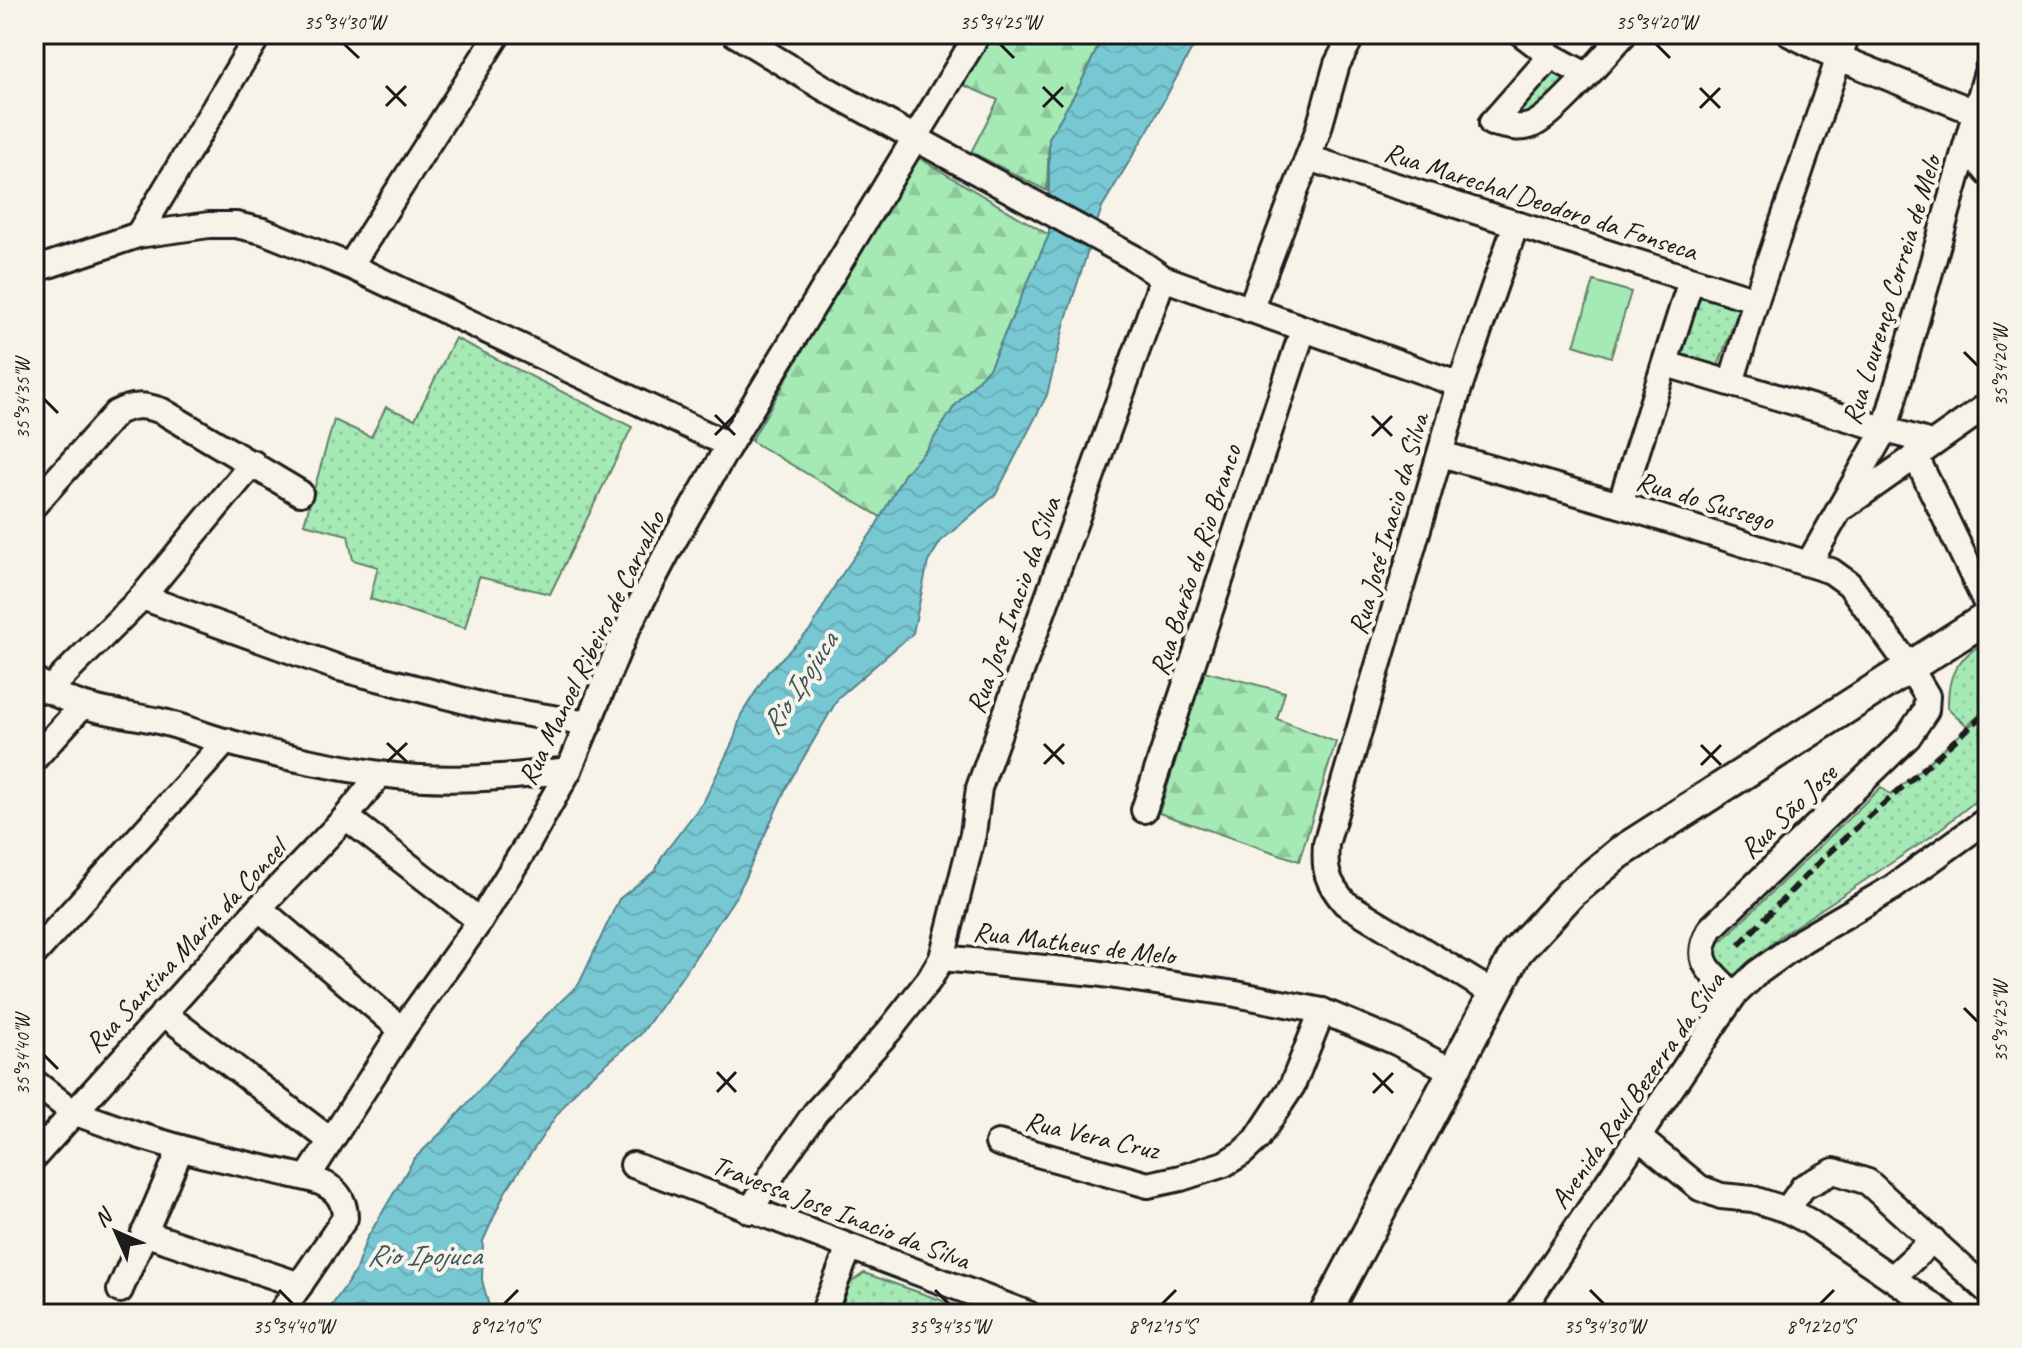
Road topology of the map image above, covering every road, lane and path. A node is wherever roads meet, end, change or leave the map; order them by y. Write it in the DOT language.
graph roads {
  1 [pos="259,34"];
  2 [pos="498,34"];
  3 [pos="735,34"];
  4 [pos="978,34"];
  5 [pos="1353,34"];
  6 [pos="1522,34"];
  7 [pos="1624,34"];
  8 [pos="1790,34"];
  9 [pos="1847,34"];
  10 [pos="1551,56"];
  11 [pos="1837,57"];
  12 [pos="1988,69"];
  13 [pos="1586,75"];
  14 [pos="1975,112"];
  15 [pos="917,138"];
  16 [pos="1966,147"];
  17 [pos="1308,158"];
  18 [pos="1988,173"];
  19 [pos="1516,224"];
  20 [pos="138,235"];
  21 [pos="350,266"];
  22 [pos="34,270"];
  23 [pos="1163,278"];
  24 [pos="1691,280"];
  25 [pos="1756,300"];
  26 [pos="1250,310"];
  27 [pos="1303,330"];
  28 [pos="1666,364"];
  29 [pos="1731,383"];
  30 [pos="1460,385"];
  31 [pos="1988,405"];
  32 [pos="1885,429"];
  33 [pos="729,445"];
  34 [pos="1923,449"];
  35 [pos="1441,454"];
  36 [pos="253,463"];
  37 [pos="300,493"];
  38 [pos="34,505"];
  39 [pos="1620,505"];
  40 [pos="1837,512"];
  41 [pos="1809,563"];
  42 [pos="142,597"];
  43 [pos="1988,607"];
  44 [pos="1988,617"];
  45 [pos="1909,666"];
  46 [pos="41,685"];
  47 [pos="82,706"];
  48 [pos="589,724"];
  49 [pos="226,741"];
  50 [pos="34,759"];
  51 [pos="569,770"];
  52 [pos="380,774"];
  53 [pos="1144,810"];
  54 [pos="346,817"];
  55 [pos="1988,819"];
  56 [pos="259,908"];
  57 [pos="480,921"];
  58 [pos="34,954"];
  59 [pos="942,958"];
  60 [pos="1493,993"];
  61 [pos="1734,995"];
  62 [pos="1322,1011"];
  63 [pos="163,1013"];
  64 [pos="402,1030"];
  65 [pos="1453,1071"];
  66 [pos="34,1082"];
  67 [pos="73,1112"];
  68 [pos="1638,1137"];
  69 [pos="330,1140"];
  70 [pos="998,1143"];
  71 [pos="181,1148"];
  72 [pos="34,1157"];
  73 [pos="633,1165"];
  74 [pos="307,1178"];
  75 [pos="1787,1210"];
  76 [pos="750,1211"];
  77 [pos="144,1233"];
  78 [pos="1933,1240"];
  79 [pos="849,1248"];
  80 [pos="1892,1278"];
  81 [pos="300,1285"];
  82 [pos="120,1290"];
  83 [pos="1988,1291"];
  84 [pos="280,1314"];
  85 [pos="823,1314"];
  86 [pos="1028,1314"];
  87 [pos="1325,1314"];
  88 [pos="1519,1314"];
  89 [pos="1945,1314"];
  1 -- 20 [label="street"];
  2 -- 21 [label="street"];
  3 -- 15 [label="street"];
  4 -- 15 [label="street, Rua Manoel Ribeiro de Carvalho"];
  5 -- 17 [label="street"];
  6 -- 10 [label="street"];
  7 -- 13 [label="street"];
  8 -- 11 [label="street"];
  9 -- 11 [label="street"];
  10 -- 13 [label="street"];
  10 -- 13 [label="street"];
  11 -- 14 [label="street"];
  11 -- 25 [label="street"];
  12 -- 14 [label="street, Rua Lourenço Correia de Melo"];
  14 -- 16 [label="street, Rua Lourenço Correia de Melo"];
  15 -- 23 [label="street"];
  15 -- 33 [label="street, Rua Manoel Ribeiro de Carvalho"];
  16 -- 18 [label="street"];
  16 -- 32 [label="street, Rua Lourenço Correia de Melo"];
  17 -- 19 [label="street, Rua Marechal Deodoro da Fonseca"];
  17 -- 26 [label="street"];
  19 -- 24 [label="street, Rua Marechal Deodoro da Fonseca"];
  19 -- 30 [label="street, Rua José Inacio da Silva"];
  20 -- 21 [label="street"];
  20 -- 22 [label="street"];
  21 -- 33 [label="street"];
  23 -- 26 [label="street"];
  23 -- 59 [label="street, Rua Jose Inacio da Silva"];
  24 -- 25 [label="street, Rua Marechal Deodoro da Fonseca"];
  24 -- 28 [label="street"];
  25 -- 29 [label="street"];
  26 -- 27 [label="street"];
  27 -- 30 [label="street"];
  27 -- 53 [label="street, Rua Barão do Rio Branco"];
  28 -- 29 [label="street"];
  28 -- 39 [label="street"];
  29 -- 32 [label="street"];
  30 -- 35 [label="street, Rua José Inacio da Silva"];
  31 -- 34 [label="street"];
  32 -- 34 [label="street"];
  32 -- 40 [label="street, Rua Lourenço Correia de Melo"];
  33 -- 48 [label="street, Rua Manoel Ribeiro de Carvalho"];
  34 -- 40 [label="street"];
  34 -- 43 [label="street"];
  35 -- 39 [label="street, Rua do Sussego"];
  35 -- 60 [label="street, Rua José Inacio da Silva"];
  36 -- 37 [label="street"];
  36 -- 38 [label="street"];
  36 -- 42 [label="street"];
  39 -- 41 [label="street, Rua do Sussego"];
  40 -- 41 [label="street, Rua Lourenço Correia de Melo"];
  41 -- 45 [label="street, Rua do Sussego"];
  42 -- 46 [label="street"];
  42 -- 48 [label="street"];
  44 -- 45 [label="main road"];
  45 -- 60 [label="main road"];
  45 -- 61 [label="street, Rua São Jose"];
  46 -- 47 [label="street"];
  47 -- 49 [label="street"];
  47 -- 50 [label="street"];
  48 -- 51 [label="street, Rua Manoel Ribeiro de Carvalho"];
  49 -- 52 [label="street"];
  49 -- 58 [label="street"];
  51 -- 52 [label="street"];
  51 -- 57 [label="street, Rua Manoel Ribeiro de Carvalho"];
  52 -- 54 [label="street, Rua Santina Maria da Concel"];
  54 -- 56 [label="street, Rua Santina Maria da Concel"];
  54 -- 57 [label="street"];
  55 -- 61 [label="street, Avenida Raul Bezerra da Silva"];
  56 -- 63 [label="street, Rua Santina Maria da Concel"];
  56 -- 64 [label="street"];
  57 -- 64 [label="street, Rua Manoel Ribeiro de Carvalho"];
  59 -- 62 [label="street, Rua Matheus de Melo"];
  59 -- 76 [label="street, Rua Matheus de Melo"];
  60 -- 65 [label="main road"];
  61 -- 68 [label="street, Avenida Raul Bezerra da Silva"];
  62 -- 65 [label="street, Rua Matheus de Melo"];
  62 -- 70 [label="street, Rua Vera Cruz"];
  63 -- 67 [label="street, Rua Santina Maria da Concel"];
  63 -- 69 [label="street"];
  64 -- 69 [label="street, Rua Manoel Ribeiro de Carvalho"];
  65 -- 87 [label="main road"];
  66 -- 67 [label="street"];
  67 -- 71 [label="street"];
  67 -- 72 [label="street, Rua Santina Maria da Concel"];
  68 -- 75 [label="street"];
  68 -- 88 [label="street, Avenida Raul Bezerra da Silva"];
  69 -- 74 [label="street, Rua Manoel Ribeiro de Carvalho"];
  71 -- 74 [label="street"];
  71 -- 77 [label="street"];
  73 -- 76 [label="street, Travessa Jose Inacio da Silva"];
  74 -- 81 [label="street"];
  75 -- 78 [label="street"];
  75 -- 80 [label="street"];
  76 -- 79 [label="street, Travessa Jose Inacio da Silva"];
  77 -- 81 [label="street"];
  77 -- 82 [label="street"];
  78 -- 80 [label="street"];
  78 -- 83 [label="street"];
  79 -- 85 [label="street"];
  79 -- 86 [label="street, Travessa Jose Inacio da Silva"];
  80 -- 89 [label="street"];
  81 -- 84 [label="street"];
}
